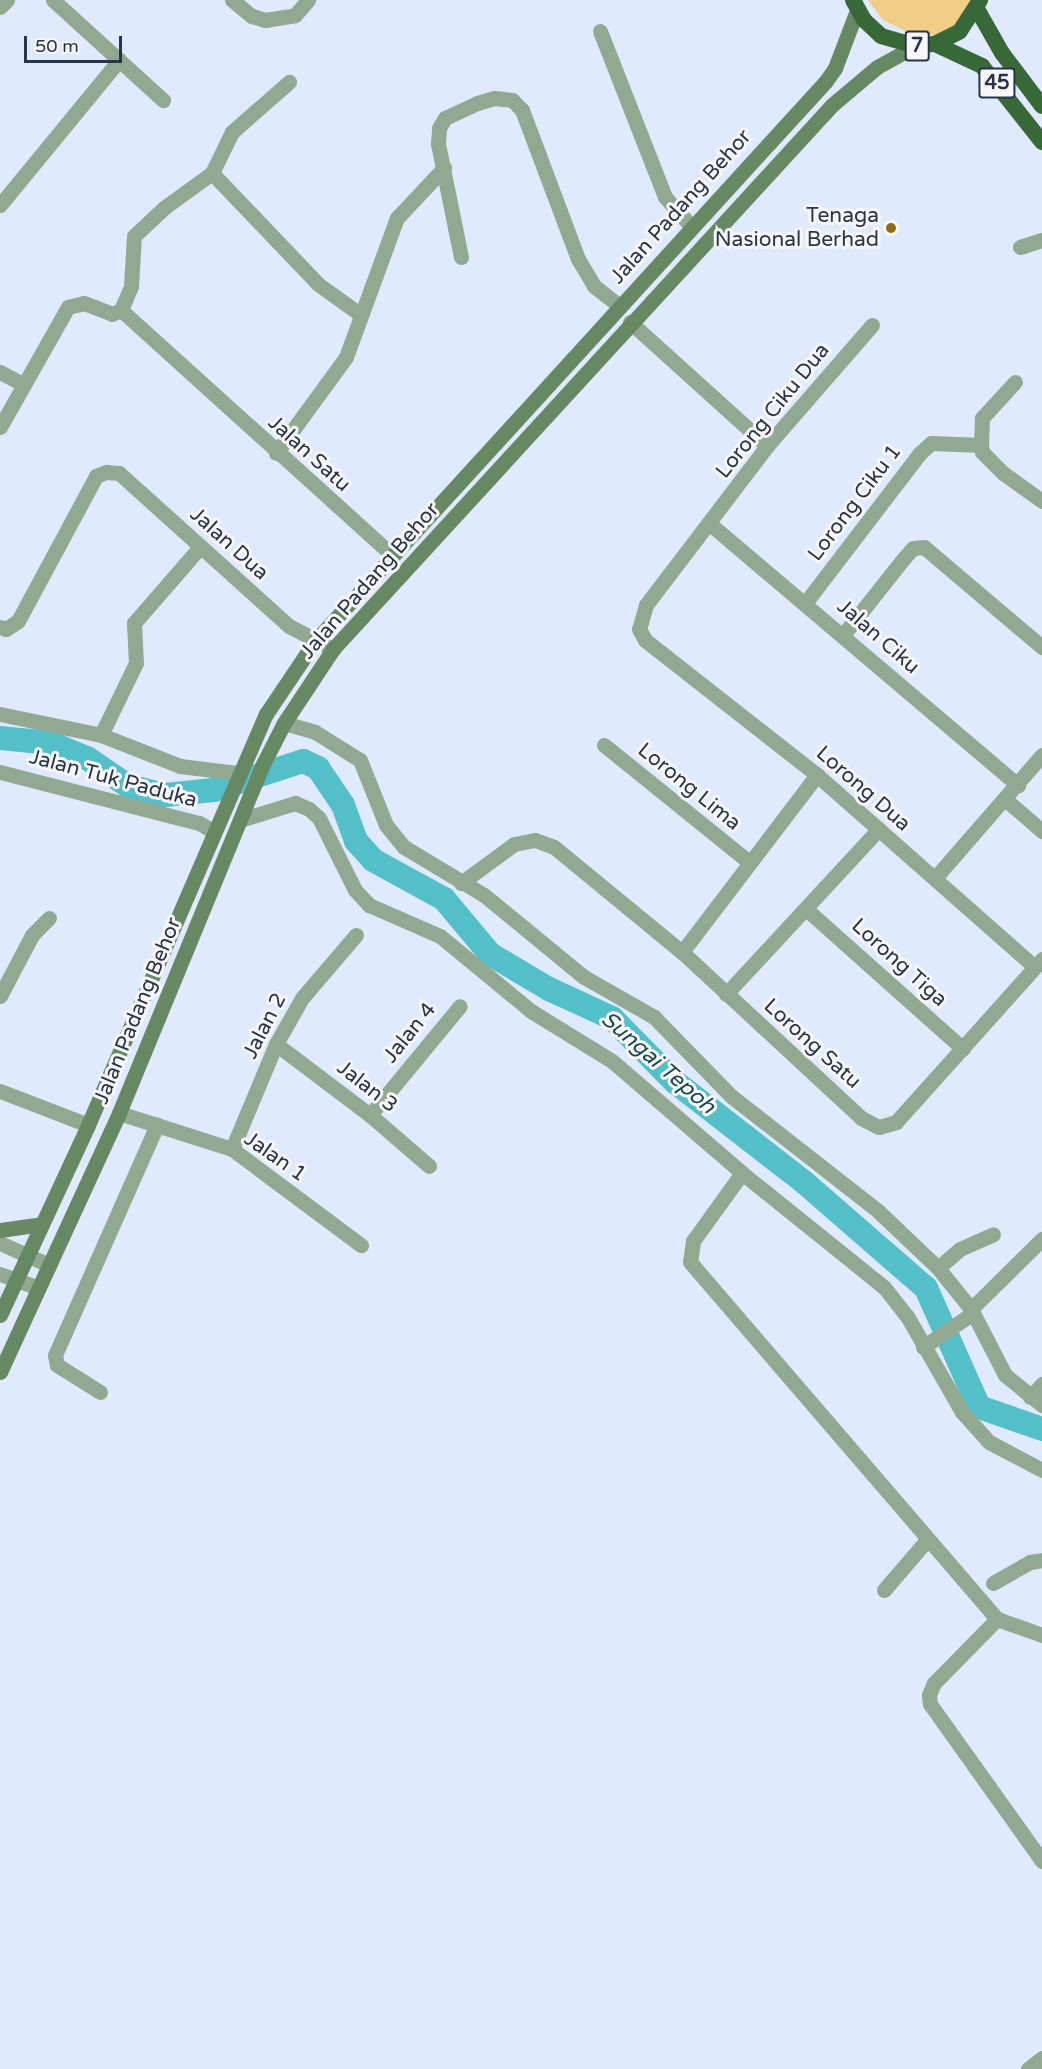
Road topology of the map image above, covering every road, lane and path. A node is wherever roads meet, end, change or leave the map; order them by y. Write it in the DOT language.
graph roads {
  1 [pos="7,0"];
  2 [pos="52,0"];
  3 [pos="232,0"];
  4 [pos="308,0"];
  5 [pos="979,4"];
  6 [pos="855,5"];
  7 [pos="0,7"];
  8 [pos="600,31"];
  9 [pos="935,44"];
  10 [pos="915,46"];
  11 [pos="119,60"];
  12 [pos="289,82"];
  13 [pos="163,100"];
  14 [pos="1042,106"];
  15 [pos="1042,142"];
  16 [pos="444,168"];
  17 [pos="212,173"];
  18 [pos="0,205"];
  19 [pos="692,227"];
  20 [pos="1042,240"];
  21 [pos="1020,247"];
  22 [pos="460,257"];
  23 [pos="620,306"];
  24 [pos="121,310"];
  25 [pos="361,315"];
  26 [pos="630,322"];
  27 [pos="872,325"];
  28 [pos="0,372"];
  29 [pos="1015,382"];
  30 [pos="23,384"];
  31 [pos="0,427"];
  32 [pos="980,441"];
  33 [pos="767,446"];
  34 [pos="276,453"];
  35 [pos="1042,501"];
  36 [pos="710,524"];
  37 [pos="200,547"];
  38 [pos="392,555"];
  39 [pos="806,602"];
  40 [pos="3,628"];
  41 [pos="843,635"];
  42 [pos="315,641"];
  43 [pos="1042,647"];
  44 [pos="333,649"];
  45 [pos="657,650"];
  46 [pos="0,714"];
  47 [pos="284,723"];
  48 [pos="101,735"];
  49 [pos="604,746"];
  50 [pos="1042,754"];
  51 [pos="0,772"];
  52 [pos="238,773"];
  53 [pos="817,776"];
  54 [pos="1017,785"];
  55 [pos="1006,800"];
  56 [pos="242,814"];
  57 [pos="216,826"];
  58 [pos="879,830"];
  59 [pos="1042,831"];
  60 [pos="748,861"];
  61 [pos="935,878"];
  62 [pos="461,883"];
  63 [pos="806,909"];
  64 [pos="49,918"];
  65 [pos="356,935"];
  66 [pos="682,952"];
  67 [pos="1038,963"];
  68 [pos="726,994"];
  69 [pos="0,996"];
  70 [pos="460,1006"];
  71 [pos="276,1044"];
  72 [pos="963,1049"];
  73 [pos="0,1091"];
  74 [pos="119,1113"];
  75 [pos="370,1115"];
  76 [pos="88,1125"];
  77 [pos="157,1125"];
  78 [pos="232,1149"];
  79 [pos="429,1166"];
  80 [pos="742,1173"];
  81 [pos="42,1224"];
  82 [pos="0,1230"];
  83 [pos="993,1234"];
  84 [pos="1042,1239"];
  85 [pos="0,1243"];
  86 [pos="361,1245"];
  87 [pos="26,1257"];
  88 [pos="49,1265"];
  89 [pos="938,1268"];
  90 [pos="0,1274"];
  91 [pos="17,1279"];
  92 [pos="39,1288"];
  93 [pos="969,1314"];
  94 [pos="0,1315"];
  95 [pos="928,1343"];
  96 [pos="0,1372"];
  97 [pos="1042,1384"];
  98 [pos="100,1392"];
  99 [pos="1036,1401"];
  100 [pos="1042,1470"];
  101 [pos="927,1540"];
  102 [pos="1042,1560"];
  103 [pos="993,1583"];
  104 [pos="884,1590"];
  105 [pos="997,1619"];
  106 [pos="1042,1635"];
  107 [pos="1042,1861"];
  108 [pos="1042,2058"];
  109 [pos="1028,2069"];
  1 -- 7 [label="street"];
  2 -- 11 [label="street"];
  3 -- 4 [label="street"];
  5 -- 9 [label="highway, 7"];
  5 -- 14 [label="highway, 45"];
  6 -- 10 [label="highway, 7"];
  6 -- 19 [label="main road, Jalan Padang Behor"];
  8 -- 19 [label="street"];
  9 -- 10 [label="highway, 7"];
  9 -- 15 [label="highway, 45"];
  10 -- 26 [label="main road, Jalan Padang Behor"];
  11 -- 13 [label="street"];
  11 -- 18 [label="street"];
  12 -- 17 [label="street"];
  16 -- 22 [label="street"];
  16 -- 23 [label="street"];
  16 -- 25 [label="street"];
  17 -- 24 [label="street"];
  17 -- 25 [label="street"];
  19 -- 23 [label="main road, Jalan Padang Behor"];
  20 -- 21 [label="street"];
  23 -- 38 [label="main road, Jalan Padang Behor"];
  24 -- 30 [label="street"];
  24 -- 34 [label="street, Jalan Satu"];
  25 -- 34 [label="street"];
  26 -- 33 [label="street"];
  26 -- 44 [label="main road, Jalan Padang Behor"];
  27 -- 33 [label="street, Lorong Ciku Dua"];
  28 -- 30 [label="street"];
  29 -- 32 [label="street"];
  30 -- 31 [label="street"];
  32 -- 35 [label="street"];
  32 -- 39 [label="street, Lorong Ciku 1"];
  33 -- 36 [label="street, Lorong Ciku Dua"];
  34 -- 38 [label="street, Jalan Satu"];
  36 -- 39 [label="street, Jalan Ciku"];
  36 -- 45 [label="street, Lorong Ciku Dua"];
  37 -- 40 [label="street, Jalan Dua"];
  37 -- 42 [label="street, Jalan Dua"];
  37 -- 48 [label="street"];
  38 -- 42 [label="main road, Jalan Padang Behor"];
  39 -- 41 [label="street, Jalan Ciku"];
  41 -- 43 [label="street"];
  41 -- 54 [label="street, Jalan Ciku"];
  42 -- 44 [label="street, Jalan Dua"];
  42 -- 52 [label="main road, Jalan Padang Behor"];
  44 -- 47 [label="main road, Jalan Padang Behor"];
  45 -- 53 [label="street, Lorong Dua"];
  46 -- 48 [label="street"];
  47 -- 56 [label="main road, Jalan Padang Behor"];
  47 -- 62 [label="street"];
  48 -- 52 [label="street"];
  49 -- 60 [label="street, Lorong Lima"];
  50 -- 54 [label="street"];
  51 -- 57 [label="street, Jalan Tuk Paduka"];
  52 -- 57 [label="main road, Jalan Padang Behor"];
  53 -- 58 [label="street, Lorong Dua"];
  53 -- 60 [label="street"];
  54 -- 55 [label="street"];
  55 -- 59 [label="street"];
  55 -- 61 [label="street"];
  56 -- 74 [label="main road, Jalan Padang Behor"];
  56 -- 80 [label="street"];
  57 -- 76 [label="main road, Jalan Padang Behor"];
  58 -- 61 [label="street, Lorong Dua"];
  58 -- 63 [label="street"];
  60 -- 66 [label="street"];
  61 -- 67 [label="street, Lorong Dua"];
  62 -- 66 [label="street, Lorong Satu"];
  62 -- 89 [label="street"];
  63 -- 68 [label="street"];
  63 -- 72 [label="street, Lorong Tiga"];
  64 -- 69 [label="street"];
  65 -- 71 [label="street, Jalan 2"];
  66 -- 68 [label="street, Lorong Satu"];
  67 -- 72 [label="street, Lorong Satu"];
  68 -- 72 [label="street, Lorong Satu"];
  70 -- 75 [label="street, Jalan 4"];
  71 -- 75 [label="street, Jalan 3"];
  71 -- 78 [label="street, Jalan 2"];
  73 -- 76 [label="street"];
  74 -- 77 [label="street, Jalan 1"];
  74 -- 88 [label="main road, Jalan Padang Behor"];
  75 -- 79 [label="street, Jalan 3"];
  76 -- 81 [label="main road, Jalan Padang Behor"];
  77 -- 78 [label="street, Jalan 1"];
  77 -- 98 [label="street"];
  78 -- 86 [label="street, Jalan 1"];
  80 -- 95 [label="street"];
  80 -- 101 [label="street"];
  81 -- 82 [label="main road"];
  81 -- 87 [label="main road, Jalan Padang Behor"];
  83 -- 89 [label="street"];
  84 -- 93 [label="street"];
  85 -- 87 [label="street"];
  87 -- 88 [label="street"];
  87 -- 91 [label="main road, Jalan Padang Behor"];
  88 -- 92 [label="main road, Jalan Padang Behor"];
  89 -- 93 [label="street"];
  90 -- 91 [label="street"];
  91 -- 92 [label="street"];
  91 -- 94 [label="main road, Jalan Padang Behor"];
  92 -- 96 [label="main road, Jalan Padang Behor"];
  93 -- 95 [label="street"];
  93 -- 99 [label="street"];
  95 -- 100 [label="street"];
  97 -- 99 [label="street"];
  101 -- 104 [label="street"];
  101 -- 105 [label="street"];
  102 -- 103 [label="street"];
  105 -- 106 [label="street"];
  105 -- 107 [label="street"];
  108 -- 109 [label="street"];
}
